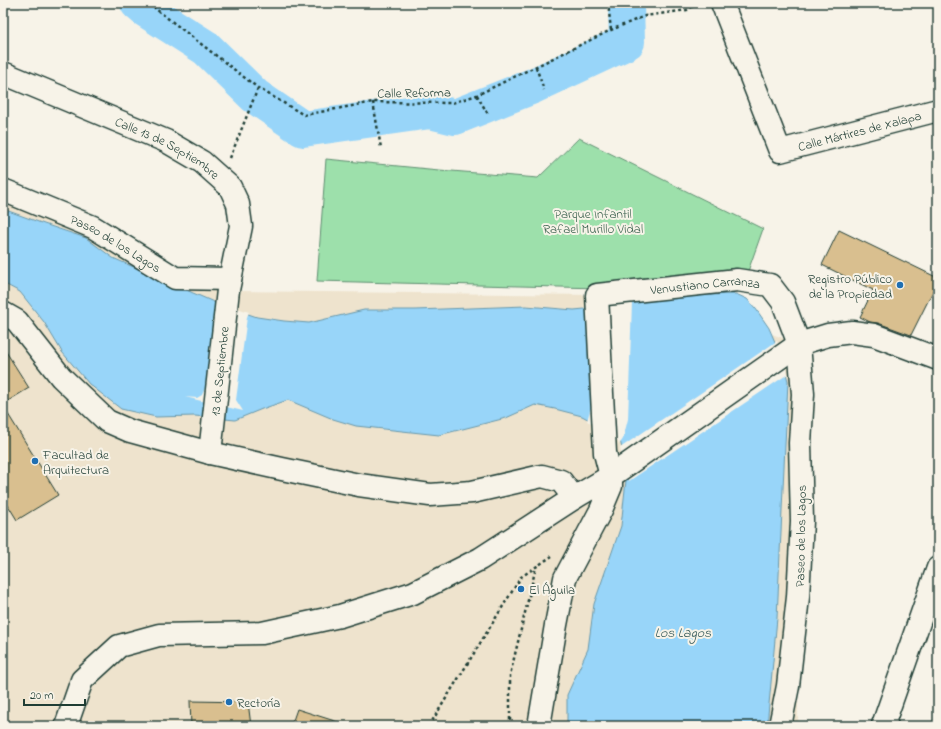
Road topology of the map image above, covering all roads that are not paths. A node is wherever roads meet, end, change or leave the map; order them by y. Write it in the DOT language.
graph roads {
  1 [pos="722,3"];
  2 [pos="3,73"];
  3 [pos="938,110"];
  4 [pos="3,190"];
  5 [pos="229,285"];
  6 [pos="3,313"];
  7 [pos="793,348"];
  8 [pos="938,359"];
  9 [pos="211,444"];
  10 [pos="617,472"];
  11 [pos="574,498"];
  12 [pos="938,568"];
  13 [pos="934,590"];
  14 [pos="885,725"];
  15 [pos="66,726"];
  16 [pos="539,726"];
  17 [pos="780,726"];
  1 -- 3 [label="street, Calle Mártires de Xalapa"];
  2 -- 5 [label="street, Calle 13 de Septiembre"];
  4 -- 5 [label="street, Paseo de los Lagos"];
  5 -- 9 [label="street, 13 de Septiembre"];
  6 -- 9 [label="street"];
  7 -- 8 [label="street"];
  7 -- 10 [label="street"];
  7 -- 10 [label="street, Venustiano Carranza"];
  7 -- 17 [label="street, Paseo de los Lagos"];
  9 -- 11 [label="street"];
  10 -- 11 [label="street"];
  10 -- 16 [label="street"];
  11 -- 15 [label="street"];
  12 -- 13 [label="street"];
  13 -- 14 [label="street"];
}
